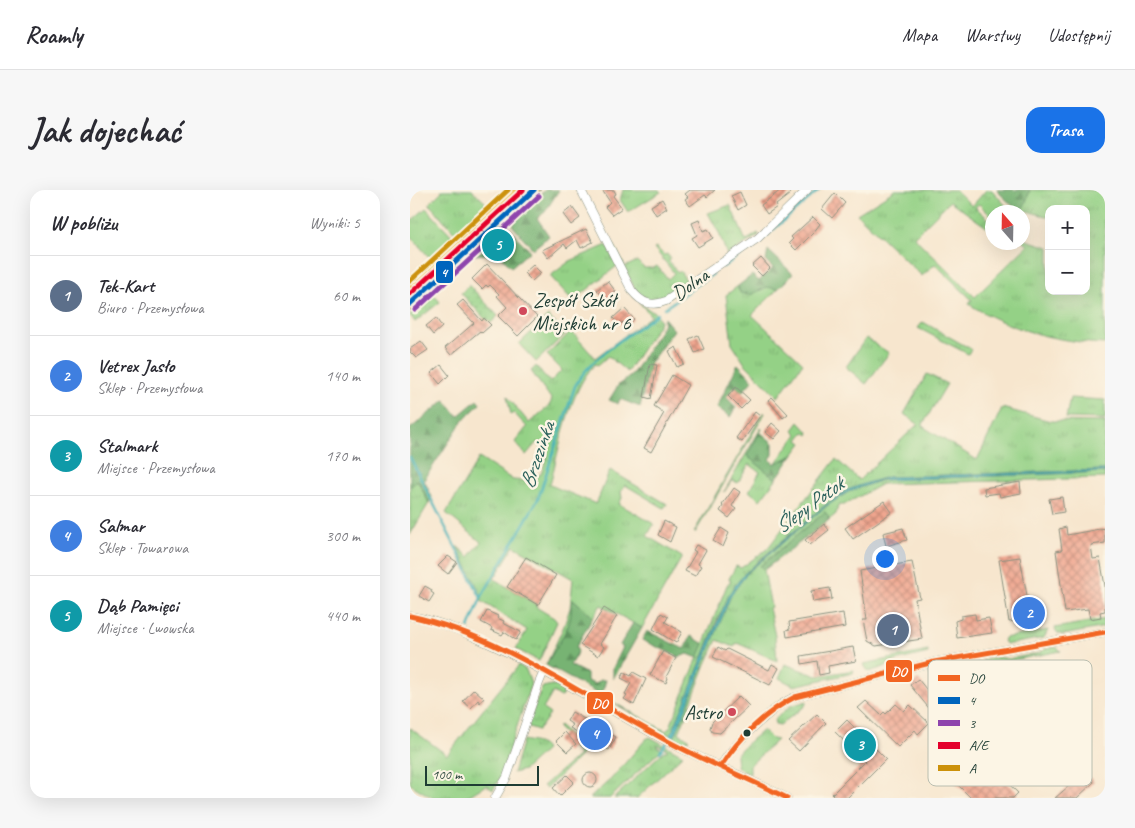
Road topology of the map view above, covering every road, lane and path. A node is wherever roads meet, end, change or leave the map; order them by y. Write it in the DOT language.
graph roads {
  1 [pos="519,190"];
  2 [pos="534,190"];
  3 [pos="581,190"];
  4 [pos="807,190"];
  5 [pos="410,291"];
  6 [pos="410,304"];
  7 [pos="410,616"];
  8 [pos="1105,632"];
  9 [pos="945,660"];
  10 [pos="928,664"];
  11 [pos="544,671"];
  12 [pos="720,766"];
  13 [pos="495,798"];
  14 [pos="787,798"];
  1 -- 5 [label="main road"];
  2 -- 6 [label="main road"];
  3 -- 4 [label="street, Dolna"];
  7 -- 11 [label="street"];
  8 -- 9 [label="street"];
  10 -- 12 [label="street"];
  11 -- 12 [label="street"];
  11 -- 13 [label="street"];
  12 -- 14 [label="street"];
}
